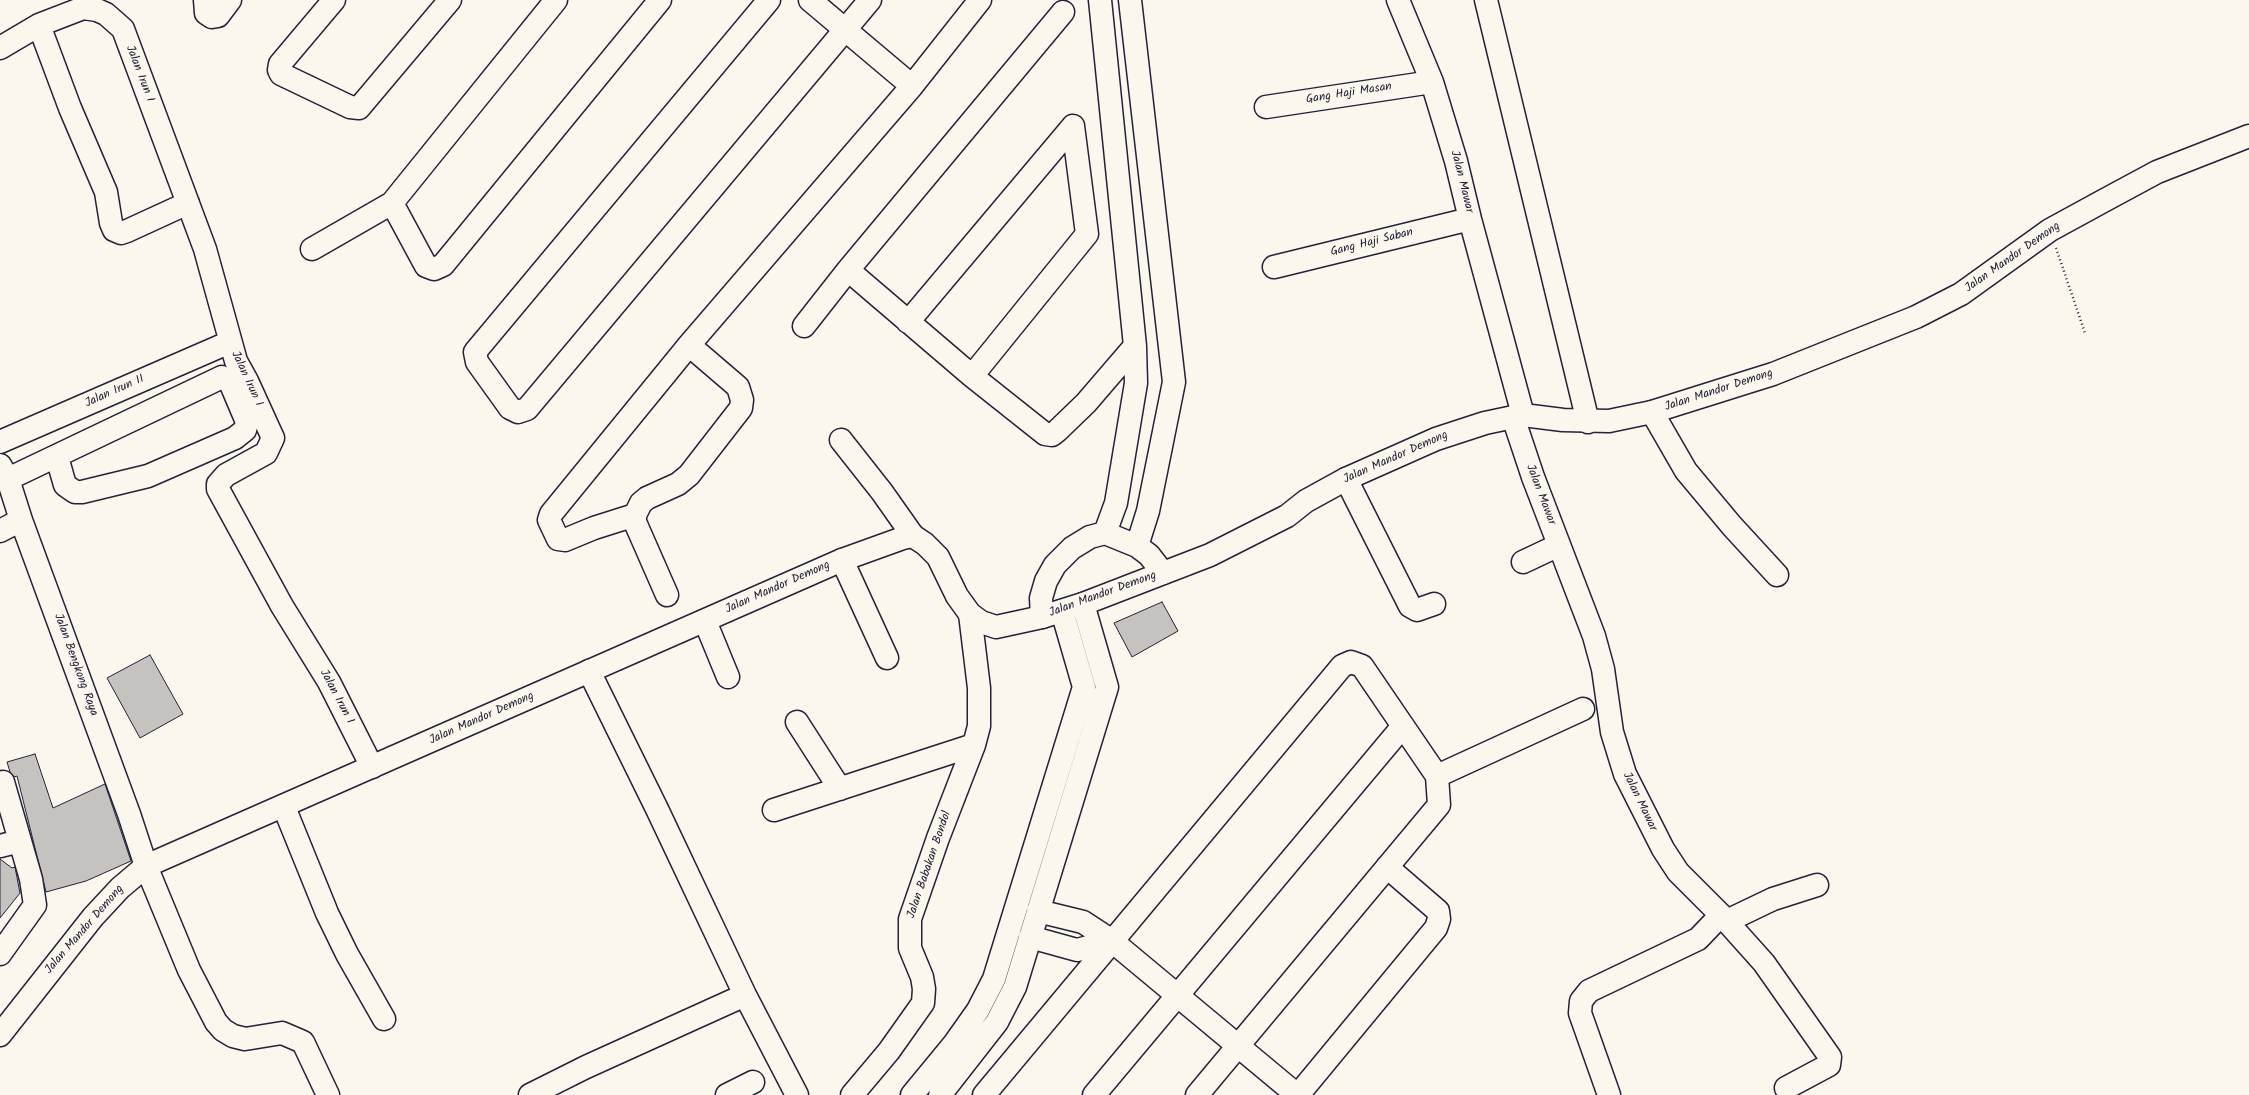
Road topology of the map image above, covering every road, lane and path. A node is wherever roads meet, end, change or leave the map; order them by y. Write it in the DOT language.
graph roads {
  1 [pos="205,0"];
  2 [pos="230,0"];
  3 [pos="334,0"];
  4 [pos="450,0"];
  5 [pos="556,0"];
  6 [pos="769,0"];
  7 [pos="810,0"];
  8 [pos="870,0"];
  9 [pos="980,0"];
  10 [pos="1100,0"];
  11 [pos="1130,0"];
  12 [pos="1398,0"];
  13 [pos="1486,0"];
  14 [pos="654,2"];
  15 [pos="85,4"];
  16 [pos="1063,12"];
  17 [pos="39,25"];
  18 [pos="844,29"];
  19 [pos="0,48"];
  20 [pos="1432,82"];
  21 [pos="912,86"];
  22 [pos="1266,107"];
  23 [pos="2249,136"];
  24 [pos="188,203"];
  25 [pos="392,203"];
  26 [pos="1470,219"];
  27 [pos="2050,230"];
  28 [pos="312,250"];
  29 [pos="1274,267"];
  30 [pos="848,270"];
  31 [pos="908,322"];
  32 [pos="804,326"];
  33 [pos="2085,333"];
  34 [pos="230,342"];
  35 [pos="689,345"];
  36 [pos="1135,346"];
  37 [pos="972,376"];
  38 [pos="1652,412"];
  39 [pos="1518,416"];
  40 [pos="1588,422"];
  41 [pos="841,440"];
  42 [pos="0,442"];
  43 [pos="57,457"];
  44 [pos="4,472"];
  45 [pos="1346,479"];
  46 [pos="1116,503"];
  47 [pos="1148,511"];
  48 [pos="635,516"];
  49 [pos="22,520"];
  50 [pos="0,530"];
  51 [pos="1105,534"];
  52 [pos="913,536"];
  53 [pos="1559,545"];
  54 [pos="1138,546"];
  55 [pos="842,560"];
  56 [pos="1523,562"];
  57 [pos="1163,573"];
  58 [pos="1777,575"];
  59 [pos="667,595"];
  60 [pos="1083,604"];
  61 [pos="1434,604"];
  62 [pos="970,614"];
  63 [pos="1052,614"];
  64 [pos="705,621"];
  65 [pos="887,658"];
  66 [pos="589,671"];
  67 [pos="728,677"];
  68 [pos="1583,709"];
  69 [pos="797,722"];
  70 [pos="1403,726"];
  71 [pos="974,745"];
  72 [pos="372,767"];
  73 [pos="1437,776"];
  74 [pos="3,782"];
  75 [pos="840,789"];
  76 [pos="284,807"];
  77 [pos="774,810"];
  78 [pos="10,844"];
  79 [pos="146,866"];
  80 [pos="1387,867"];
  81 [pos="1817,885"];
  82 [pos="1038,910"];
  83 [pos="1724,918"];
  84 [pos="1030,937"];
  85 [pos="1112,942"];
  86 [pos="0,954"];
  87 [pos="745,995"];
  88 [pos="1177,996"];
  89 [pos="384,1018"];
  90 [pos="1,1029"];
  91 [pos="1238,1046"];
  92 [pos="753,1082"];
  93 [pos="1786,1088"];
  94 [pos="328,1095"];
  95 [pos="530,1095"];
  96 [pos="727,1095"];
  97 [pos="797,1095"];
  98 [pos="852,1095"];
  99 [pos="912,1095"];
  100 [pos="940,1095"];
  101 [pos="984,1095"];
  102 [pos="1094,1095"];
  103 [pos="1197,1095"];
  104 [pos="1297,1095"];
  105 [pos="1609,1095"];
  1 -- 2 [label="street"];
  3 -- 4 [label="street"];
  5 -- 25 [label="street"];
  6 -- 18 [label="street"];
  7 -- 18 [label="street"];
  8 -- 18 [label="street"];
  9 -- 21 [label="street"];
  10 -- 36 [label="street"];
  11 -- 47 [label="street"];
  12 -- 20 [label="street, Jalan Mawar"];
  13 -- 40 [label="street"];
  14 -- 25 [label="street"];
  15 -- 17 [label="street, Jalan Irun I"];
  15 -- 24 [label="street, Jalan Irun I"];
  16 -- 30 [label="street"];
  17 -- 19 [label="street, Jalan Irun I"];
  17 -- 24 [label="street"];
  18 -- 21 [label="street"];
  20 -- 22 [label="street, Gang Haji Masan"];
  20 -- 26 [label="street, Jalan Mawar"];
  21 -- 35 [label="street"];
  23 -- 27 [label="street, Jalan Mandor Demong"];
  24 -- 34 [label="street, Jalan Irun I"];
  25 -- 28 [label="street"];
  26 -- 29 [label="street, Gang Haji Saban"];
  26 -- 39 [label="street, Jalan Mawar"];
  27 -- 33 [label="path"];
  27 -- 38 [label="street, Jalan Mandor Demong"];
  30 -- 31 [label="street"];
  30 -- 32 [label="street"];
  31 -- 37 [label="street"];
  31 -- 37 [label="street"];
  34 -- 42 [label="street, Jalan Irun II"];
  34 -- 72 [label="street, Jalan Irun I"];
  35 -- 48 [label="street"];
  35 -- 48 [label="street"];
  36 -- 37 [label="street"];
  36 -- 46 [label="street"];
  38 -- 40 [label="street, Jalan Mandor Demong"];
  38 -- 58 [label="street"];
  39 -- 40 [label="street, Jalan Mandor Demong"];
  39 -- 45 [label="street, Jalan Mandor Demong"];
  39 -- 53 [label="street, Jalan Mawar"];
  41 -- 52 [label="street"];
  43 -- 43 [label="street"];
  43 -- 44 [label="street"];
  44 -- 49 [label="street, Jalan Bengkong Raya"];
  45 -- 57 [label="street, Jalan Mandor Demong"];
  45 -- 61 [label="street"];
  46 -- 47 [label="street"];
  46 -- 51 [label="street"];
  47 -- 54 [label="street"];
  48 -- 59 [label="street"];
  49 -- 50 [label="street"];
  49 -- 79 [label="street, Jalan Bengkong Raya"];
  51 -- 54 [label="street"];
  51 -- 63 [label="street"];
  52 -- 55 [label="street, Jalan Mandor Demong"];
  52 -- 62 [label="street, Jalan Mandor Demong"];
  53 -- 56 [label="street"];
  53 -- 83 [label="street, Jalan Mawar"];
  54 -- 57 [label="street"];
  55 -- 64 [label="street, Jalan Mandor Demong"];
  55 -- 65 [label="street"];
  57 -- 60 [label="street, Jalan Mandor Demong"];
  60 -- 63 [label="street, Jalan Mandor Demong"];
  60 -- 82 [label="street"];
  62 -- 63 [label="street, Jalan Mandor Demong"];
  62 -- 71 [label="street, Jalan Babakan Bondol"];
  63 -- 99 [label="street"];
  64 -- 66 [label="street, Jalan Mandor Demong"];
  64 -- 67 [label="street"];
  66 -- 72 [label="street, Jalan Mandor Demong"];
  66 -- 87 [label="street"];
  68 -- 73 [label="street"];
  69 -- 75 [label="street"];
  70 -- 73 [label="street"];
  70 -- 85 [label="street"];
  70 -- 88 [label="street"];
  71 -- 75 [label="street"];
  71 -- 98 [label="street, Jalan Babakan Bondol"];
  72 -- 76 [label="street, Jalan Mandor Demong"];
  73 -- 80 [label="street"];
  74 -- 78 [label="street"];
  75 -- 77 [label="street"];
  76 -- 79 [label="street, Jalan Mandor Demong"];
  76 -- 89 [label="street"];
  78 -- 86 [label="street"];
  79 -- 90 [label="street, Jalan Mandor Demong"];
  79 -- 94 [label="street, Jalan Bengkong Raya"];
  80 -- 91 [label="street"];
  80 -- 104 [label="street"];
  81 -- 83 [label="street"];
  82 -- 84 [label="street"];
  82 -- 85 [label="street"];
  83 -- 93 [label="street, Jalan Mawar"];
  83 -- 105 [label="street"];
  84 -- 85 [label="street"];
  84 -- 100 [label="street"];
  85 -- 88 [label="street"];
  85 -- 101 [label="street"];
  87 -- 95 [label="street"];
  87 -- 97 [label="street"];
  88 -- 91 [label="street"];
  88 -- 102 [label="street"];
  91 -- 103 [label="street"];
  91 -- 104 [label="street"];
  92 -- 96 [label="street"];
}
